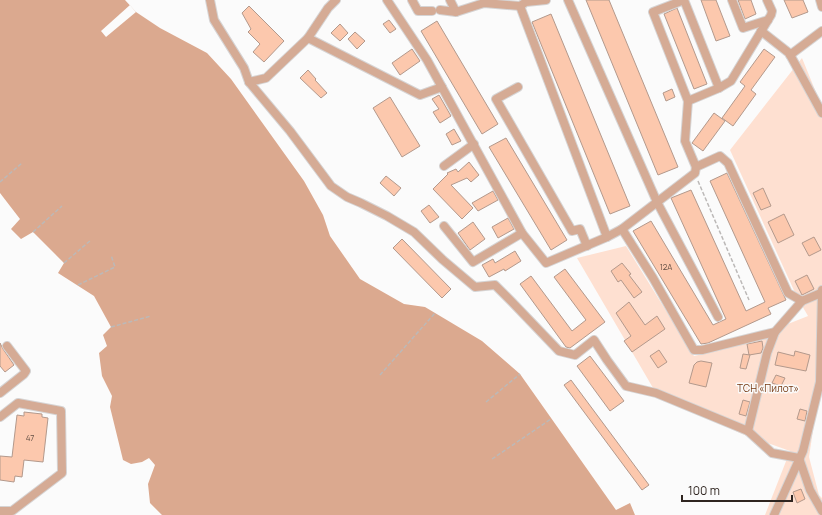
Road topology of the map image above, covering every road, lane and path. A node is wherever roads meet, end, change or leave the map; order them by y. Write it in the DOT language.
graph roads {
  1 [pos="210,0"];
  2 [pos="336,0"];
  3 [pos="387,0"];
  4 [pos="412,0"];
  5 [pos="450,0"];
  6 [pos="546,0"];
  7 [pos="568,0"];
  8 [pos="684,0"];
  9 [pos="732,0"];
  10 [pos="767,0"];
  11 [pos="820,0"];
  12 [pos="483,2"];
  13 [pos="524,3"];
  14 [pos="822,7"];
  15 [pos="456,12"];
  16 [pos="768,20"];
  17 [pos="761,31"];
  18 [pos="822,31"];
  19 [pos="308,38"];
  20 [pos="790,55"];
  21 [pos="250,82"];
  22 [pos="442,87"];
  23 [pos="518,87"];
  24 [pos="719,88"];
  25 [pos="688,100"];
  26 [pos="822,113"];
  27 [pos="474,144"];
  28 [pos="22,163"];
  29 [pos="444,166"];
  30 [pos="695,170"];
  31 [pos="0,182"];
  32 [pos="656,202"];
  33 [pos="62,206"];
  34 [pos="444,226"];
  35 [pos="622,228"];
  36 [pos="33,232"];
  37 [pos="522,233"];
  38 [pos="607,237"];
  39 [pos="91,240"];
  40 [pos="586,246"];
  41 [pos="111,255"];
  42 [pos="64,263"];
  43 [pos="78,286"];
  44 [pos="822,291"];
  45 [pos="749,300"];
  46 [pos="802,301"];
  47 [pos="435,312"];
  48 [pos="151,316"];
  49 [pos="718,317"];
  50 [pos="111,327"];
  51 [pos="775,332"];
  52 [pos="821,345"];
  53 [pos="7,346"];
  54 [pos="520,374"];
  55 [pos="380,375"];
  56 [pos="821,382"];
  57 [pos="2,388"];
  58 [pos="486,402"];
  59 [pos="0,417"];
  60 [pos="551,419"];
  61 [pos="748,431"];
  62 [pos="799,458"];
  63 [pos="492,459"];
  64 [pos="0,511"];
  65 [pos="822,511"];
  66 [pos="774,515"];
  1 -- 21 [label="street"];
  2 -- 19 [label="street"];
  3 -- 22 [label="street"];
  4 -- 15 [label="street"];
  5 -- 15 [label="street"];
  6 -- 13 [label="street"];
  7 -- 32 [label="street"];
  8 -- 24 [label="street"];
  8 -- 25 [label="street"];
  9 -- 16 [label="street"];
  10 -- 16 [label="street"];
  11 -- 14 [label="street"];
  12 -- 13 [label="street"];
  12 -- 15 [label="street"];
  13 -- 38 [label="street"];
  16 -- 17 [label="street"];
  17 -- 20 [label="street"];
  17 -- 24 [label="street"];
  18 -- 20 [label="street"];
  19 -- 21 [label="street"];
  19 -- 22 [label="street"];
  20 -- 26 [label="street"];
  21 -- 61 [label="street"];
  22 -- 27 [label="street"];
  23 -- 40 [label="street"];
  24 -- 25 [label="street"];
  25 -- 30 [label="street"];
  27 -- 29 [label="street"];
  27 -- 37 [label="street"];
  28 -- 31 [label="path"];
  30 -- 32 [label="street"];
  30 -- 45 [label="path"];
  30 -- 46 [label="street"];
  32 -- 35 [label="street"];
  32 -- 49 [label="street"];
  33 -- 36 [label="path"];
  34 -- 37 [label="street"];
  35 -- 38 [label="street"];
  35 -- 51 [label="street"];
  37 -- 40 [label="street"];
  38 -- 40 [label="street"];
  39 -- 42 [label="path"];
  41 -- 43 [label="path"];
  44 -- 46 [label="street"];
  44 -- 52 [label="street"];
  46 -- 51 [label="street"];
  47 -- 55 [label="path"];
  48 -- 50 [label="path"];
  51 -- 61 [label="street"];
  52 -- 56 [label="street"];
  53 -- 57 [label="street"];
  54 -- 58 [label="path"];
  56 -- 62 [label="street"];
  59 -- 64 [label="street"];
  60 -- 63 [label="path"];
  61 -- 62 [label="street"];
  62 -- 65 [label="street"];
  62 -- 66 [label="street"];
}
